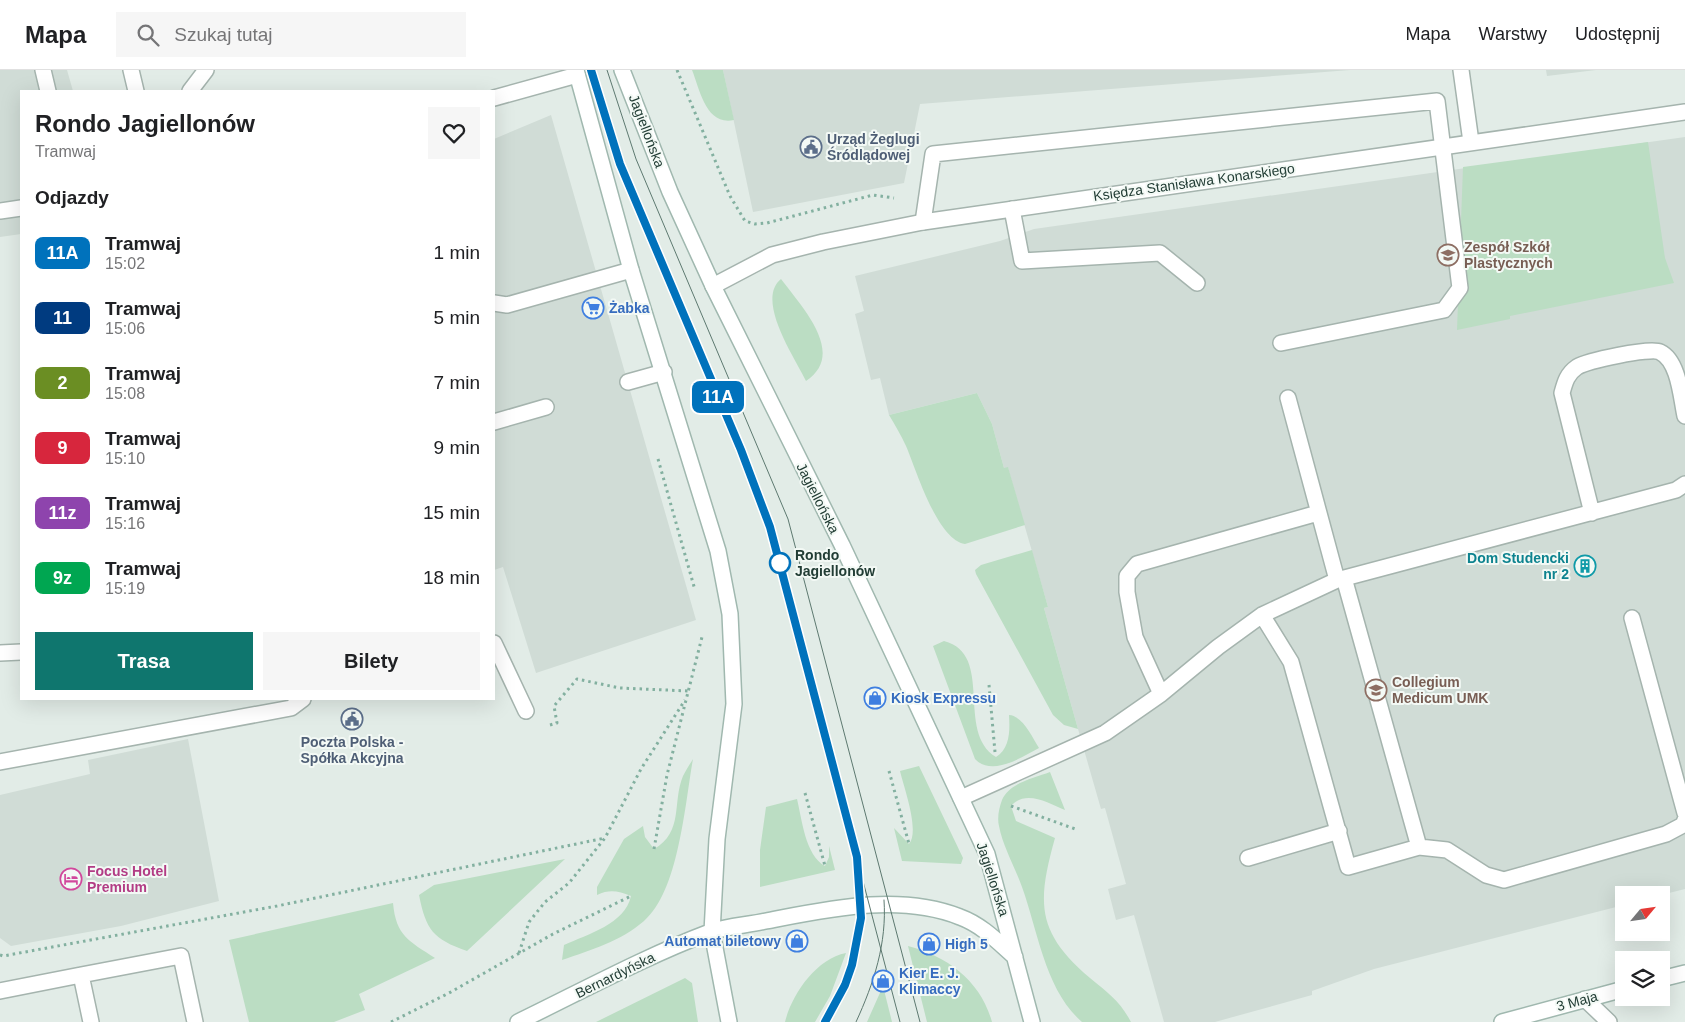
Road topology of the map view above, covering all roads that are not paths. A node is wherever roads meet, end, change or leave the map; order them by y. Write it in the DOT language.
graph roads {
  1 [pos="43,70"];
  2 [pos="131,70"];
  3 [pos="206,70"];
  4 [pos="622,70"];
  5 [pos="1461,70"];
  6 [pos="576,72"];
  7 [pos="48,90"];
  8 [pos="136,90"];
  9 [pos="191,90"];
  10 [pos="495,98"];
  11 [pos="1685,112"];
  12 [pos="1471,142"];
  13 [pos="1443,147"];
  14 [pos="20,208"];
  15 [pos="1012,209"];
  16 [pos="0,211"];
  17 [pos="923,222"];
  18 [pos="631,270"];
  19 [pos="1197,284"];
  20 [pos="713,286"];
  21 [pos="495,303"];
  22 [pos="1280,344"];
  23 [pos="664,372"];
  24 [pos="628,382"];
  25 [pos="1288,398"];
  26 [pos="546,407"];
  27 [pos="1685,416"];
  28 [pos="495,422"];
  29 [pos="1685,484"];
  30 [pos="1318,513"];
  31 [pos="1592,513"];
  32 [pos="1340,579"];
  33 [pos="1262,616"];
  34 [pos="1632,618"];
  35 [pos="495,645"];
  36 [pos="20,652"];
  37 [pos="0,653"];
  38 [pos="1161,694"];
  39 [pos="302,700"];
  40 [pos="526,711"];
  41 [pos="0,762"];
  42 [pos="961,798"];
  43 [pos="1685,814"];
  44 [pos="1685,820"];
  45 [pos="1339,831"];
  46 [pos="1419,846"];
  47 [pos="1248,858"];
  48 [pos="712,932"];
  49 [pos="1015,957"];
  50 [pos="1685,973"];
  51 [pos="81,975"];
  52 [pos="1670,977"];
  53 [pos="0,991"];
  54 [pos="1615,991"];
  55 [pos="1585,999"];
  56 [pos="91,1022"];
  57 [pos="195,1022"];
  58 [pos="518,1022"];
  59 [pos="729,1022"];
  60 [pos="1032,1022"];
  61 [pos="1502,1022"];
  62 [pos="1609,1022"];
  1 -- 7 [label="street"];
  2 -- 8 [label="street"];
  3 -- 9 [label="street"];
  4 -- 20 [label="street, Jagiellońska"];
  5 -- 12 [label="street"];
  6 -- 10 [label="street"];
  6 -- 18 [label="street"];
  11 -- 12 [label="street, Księdza Stanisława Konarskiego"];
  12 -- 13 [label="street, Księdza Stanisława Konarskiego"];
  13 -- 15 [label="street, Księdza Stanisława Konarskiego"];
  13 -- 17 [label="street"];
  13 -- 22 [label="street"];
  14 -- 16 [label="street"];
  15 -- 17 [label="street, Księdza Stanisława Konarskiego"];
  15 -- 19 [label="street"];
  17 -- 20 [label="street, Księdza Stanisława Konarskiego"];
  18 -- 21 [label="street"];
  18 -- 23 [label="street"];
  20 -- 42 [label="street, Jagiellońska"];
  23 -- 24 [label="street"];
  23 -- 48 [label="street"];
  25 -- 30 [label="street"];
  26 -- 28 [label="street"];
  27 -- 31 [label="street"];
  29 -- 31 [label="street"];
  30 -- 32 [label="street"];
  30 -- 38 [label="street"];
  31 -- 32 [label="street"];
  32 -- 33 [label="street"];
  32 -- 46 [label="street"];
  33 -- 38 [label="street"];
  33 -- 45 [label="street"];
  34 -- 43 [label="street"];
  35 -- 40 [label="street"];
  36 -- 37 [label="street"];
  38 -- 42 [label="street"];
  39 -- 41 [label="street"];
  42 -- 49 [label="street, Jagiellońska"];
  44 -- 46 [label="street"];
  45 -- 46 [label="street"];
  45 -- 47 [label="street"];
  48 -- 49 [label="street"];
  48 -- 58 [label="street, Bernardyńska"];
  48 -- 59 [label="street"];
  49 -- 60 [label="street"];
  50 -- 52 [label="street"];
  51 -- 53 [label="street"];
  51 -- 56 [label="street"];
  51 -- 57 [label="street"];
  54 -- 55 [label="street, 3 Maja"];
  55 -- 61 [label="street, 3 Maja"];
  55 -- 62 [label="street"];
}
